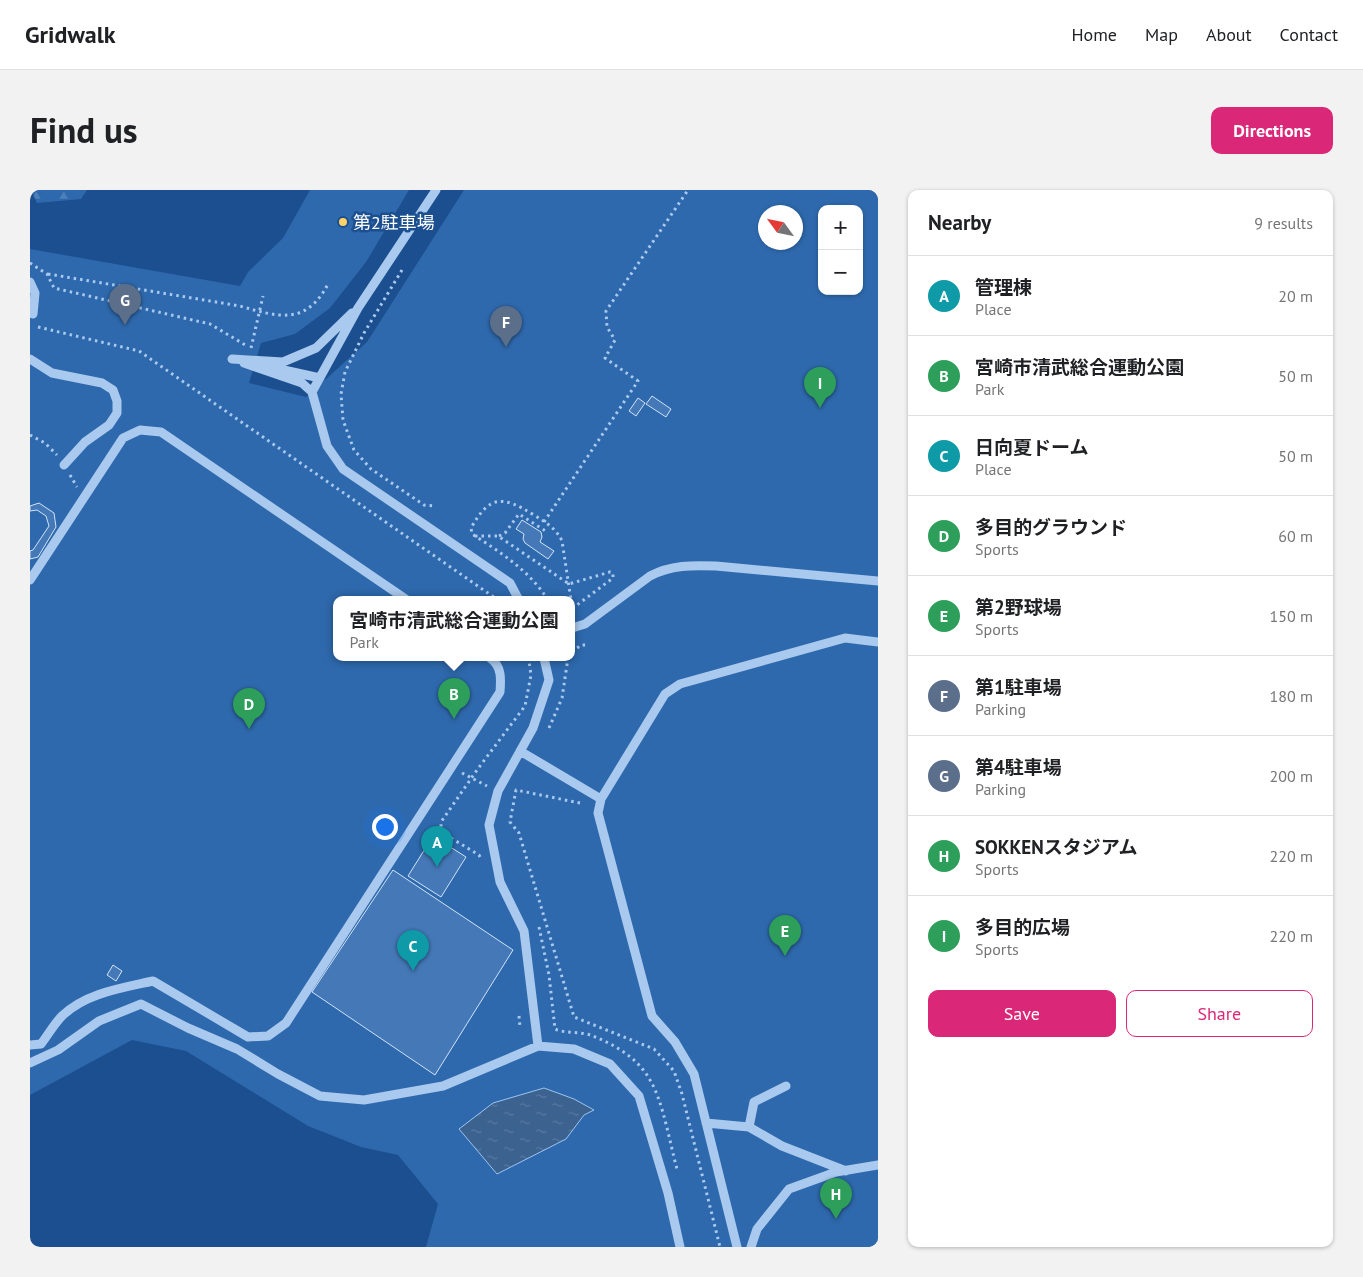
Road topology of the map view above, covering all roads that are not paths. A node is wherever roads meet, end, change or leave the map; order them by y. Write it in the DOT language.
graph roads {
  1 [pos="436,190"];
  2 [pos="30,282"];
  3 [pos="358,308"];
  4 [pos="30,314"];
  5 [pos="30,359"];
  6 [pos="232,359"];
  7 [pos="320,378"];
  8 [pos="312,392"];
  9 [pos="64,465"];
  10 [pos="30,580"];
  11 [pos="878,581"];
  12 [pos="401,596"];
  13 [pos="517,596"];
  14 [pos="575,627"];
  15 [pos="878,642"];
  16 [pos="495,661"];
  17 [pos="545,661"];
  18 [pos="520,751"];
  19 [pos="601,799"];
  20 [pos="30,1046"];
  21 [pos="538,1046"];
  22 [pos="30,1063"];
  23 [pos="786,1086"];
  24 [pos="706,1124"];
  25 [pos="749,1127"];
  26 [pos="878,1165"];
  27 [pos="846,1171"];
  28 [pos="680,1247"];
  29 [pos="737,1247"];
  30 [pos="751,1247"];
  1 -- 3 [label="street"];
  2 -- 4 [label="street"];
  3 -- 6 [label="street"];
  3 -- 7 [label="street"];
  5 -- 9 [label="street"];
  6 -- 7 [label="street"];
  6 -- 8 [label="street"];
  7 -- 8 [label="street"];
  8 -- 13 [label="street"];
  10 -- 12 [label="street"];
  11 -- 14 [label="street"];
  15 -- 19 [label="street"];
  16 -- 20 [label="street"];
  17 -- 18 [label="street"];
  18 -- 19 [label="street"];
  18 -- 21 [label="street"];
  19 -- 24 [label="street"];
  21 -- 22 [label="street"];
  21 -- 28 [label="street"];
  23 -- 25 [label="street"];
  24 -- 25 [label="street"];
  24 -- 29 [label="street"];
  25 -- 27 [label="street"];
  26 -- 27 [label="street"];
  27 -- 30 [label="street"];
}
